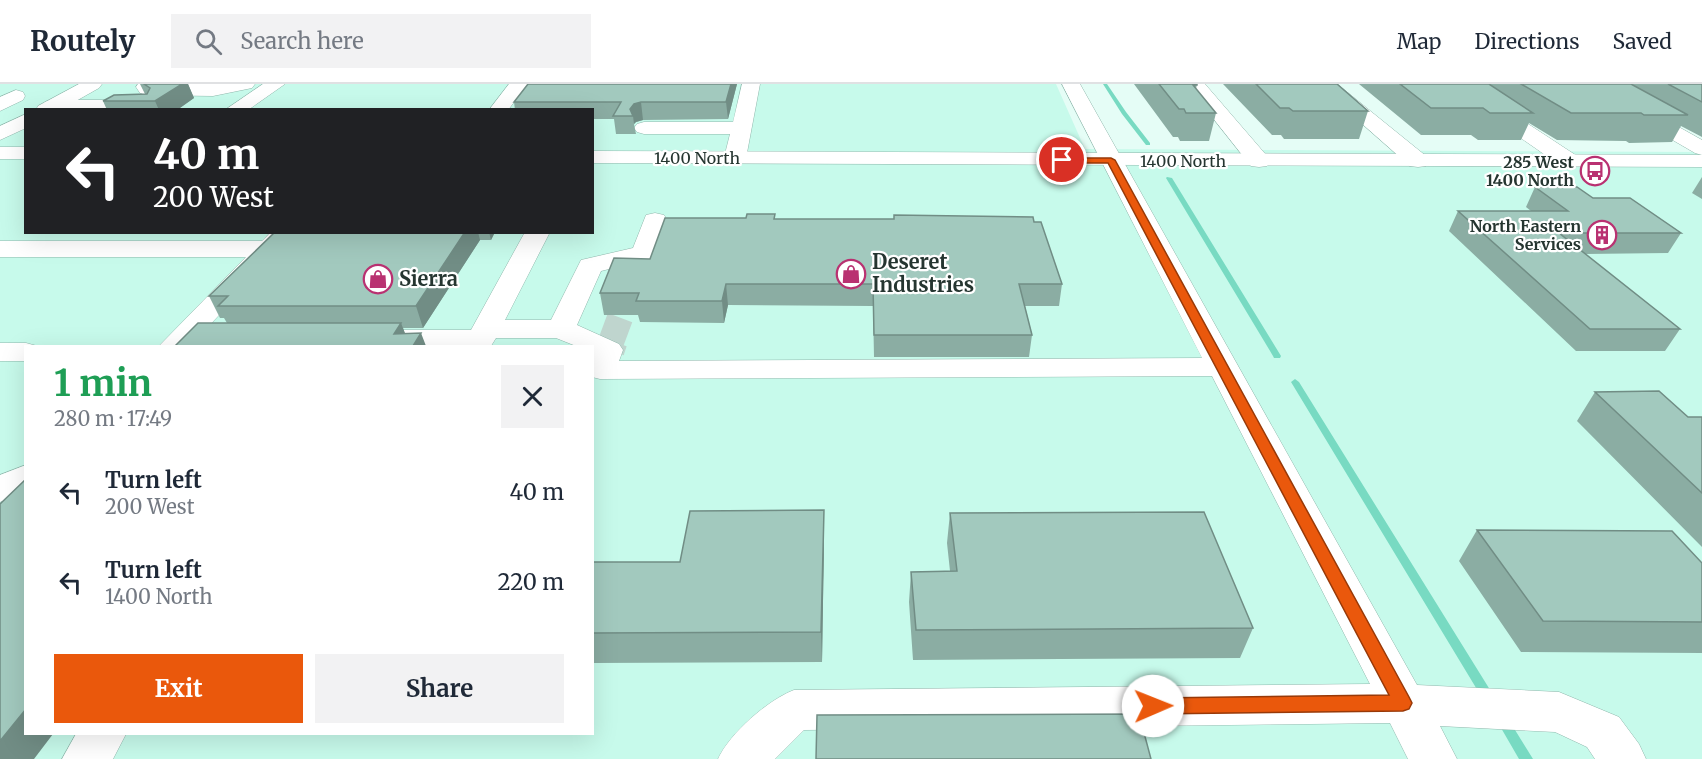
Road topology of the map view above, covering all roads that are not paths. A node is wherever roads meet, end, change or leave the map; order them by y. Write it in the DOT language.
graph roads {
  1 [pos="93,84"];
  2 [pos="149,84"];
  3 [pos="246,84"];
  4 [pos="276,84"];
  5 [pos="519,84"];
  6 [pos="751,84"];
  7 [pos="1071,84"];
  8 [pos="1195,84"];
  9 [pos="1326,84"];
  10 [pos="1589,84"];
  11 [pos="1472,96"];
  12 [pos="49,108"];
  13 [pos="144,108"];
  14 [pos="237,108"];
  15 [pos="500,108"];
  16 [pos="24,121"];
  17 [pos="644,128"];
  18 [pos="741,128"];
  19 [pos="0,134"];
  20 [pos="1702,149"];
  21 [pos="0,153"];
  22 [pos="24,153"];
  23 [pos="594,157"];
  24 [pos="735,158"];
  25 [pos="1111,160"];
  26 [pos="1259,161"];
  27 [pos="1418,161"];
  28 [pos="1569,161"];
  29 [pos="1702,161"];
  30 [pos="655,219"];
  31 [pos="537,234"];
  32 [pos="277,241"];
  33 [pos="0,249"];
  34 [pos="561,328"];
  35 [pos="482,338"];
  36 [pos="215,339"];
  37 [pos="354,339"];
  38 [pos="177,343"];
  39 [pos="0,352"];
  40 [pos="24,352"];
  41 [pos="1222,367"];
  42 [pos="24,478"];
  43 [pos="0,490"];
  44 [pos="1403,703"];
  45 [pos="102,735"];
  46 [pos="86,759"];
  47 [pos="742,759"];
  48 [pos="1433,759"];
  49 [pos="1622,759"];
  1 -- 12 [label="main road"];
  2 -- 3 [label="main road"];
  4 -- 14 [label="main road"];
  5 -- 15 [label="main road"];
  6 -- 18 [label="main road"];
  7 -- 25 [label="main road"];
  8 -- 26 [label="main road"];
  9 -- 27 [label="main road"];
  10 -- 20 [label="main road"];
  11 -- 28 [label="main road"];
  12 -- 13 [label="main road"];
  16 -- 19 [label="main road"];
  17 -- 18 [label="main road"];
  18 -- 24 [label="main road"];
  21 -- 22 [label="main road"];
  23 -- 24 [label="main road, 1400 North"];
  24 -- 25 [label="main road, 1400 North"];
  25 -- 26 [label="main road, 1400 North"];
  25 -- 41 [label="main road"];
  26 -- 27 [label="main road, 1400 North"];
  27 -- 28 [label="main road, 1400 North"];
  28 -- 29 [label="main road, 1400 North"];
  30 -- 34 [label="main road"];
  31 -- 35 [label="main road"];
  32 -- 33 [label="main road"];
  32 -- 38 [label="main road"];
  34 -- 35 [label="main road"];
  34 -- 41 [label="main road"];
  35 -- 37 [label="main road"];
  36 -- 38 [label="main road"];
  39 -- 40 [label="main road"];
  41 -- 44 [label="main road"];
  42 -- 43 [label="main road"];
  44 -- 47 [label="main road"];
  44 -- 48 [label="main road"];
  44 -- 49 [label="main road"];
  45 -- 46 [label="main road"];
}
